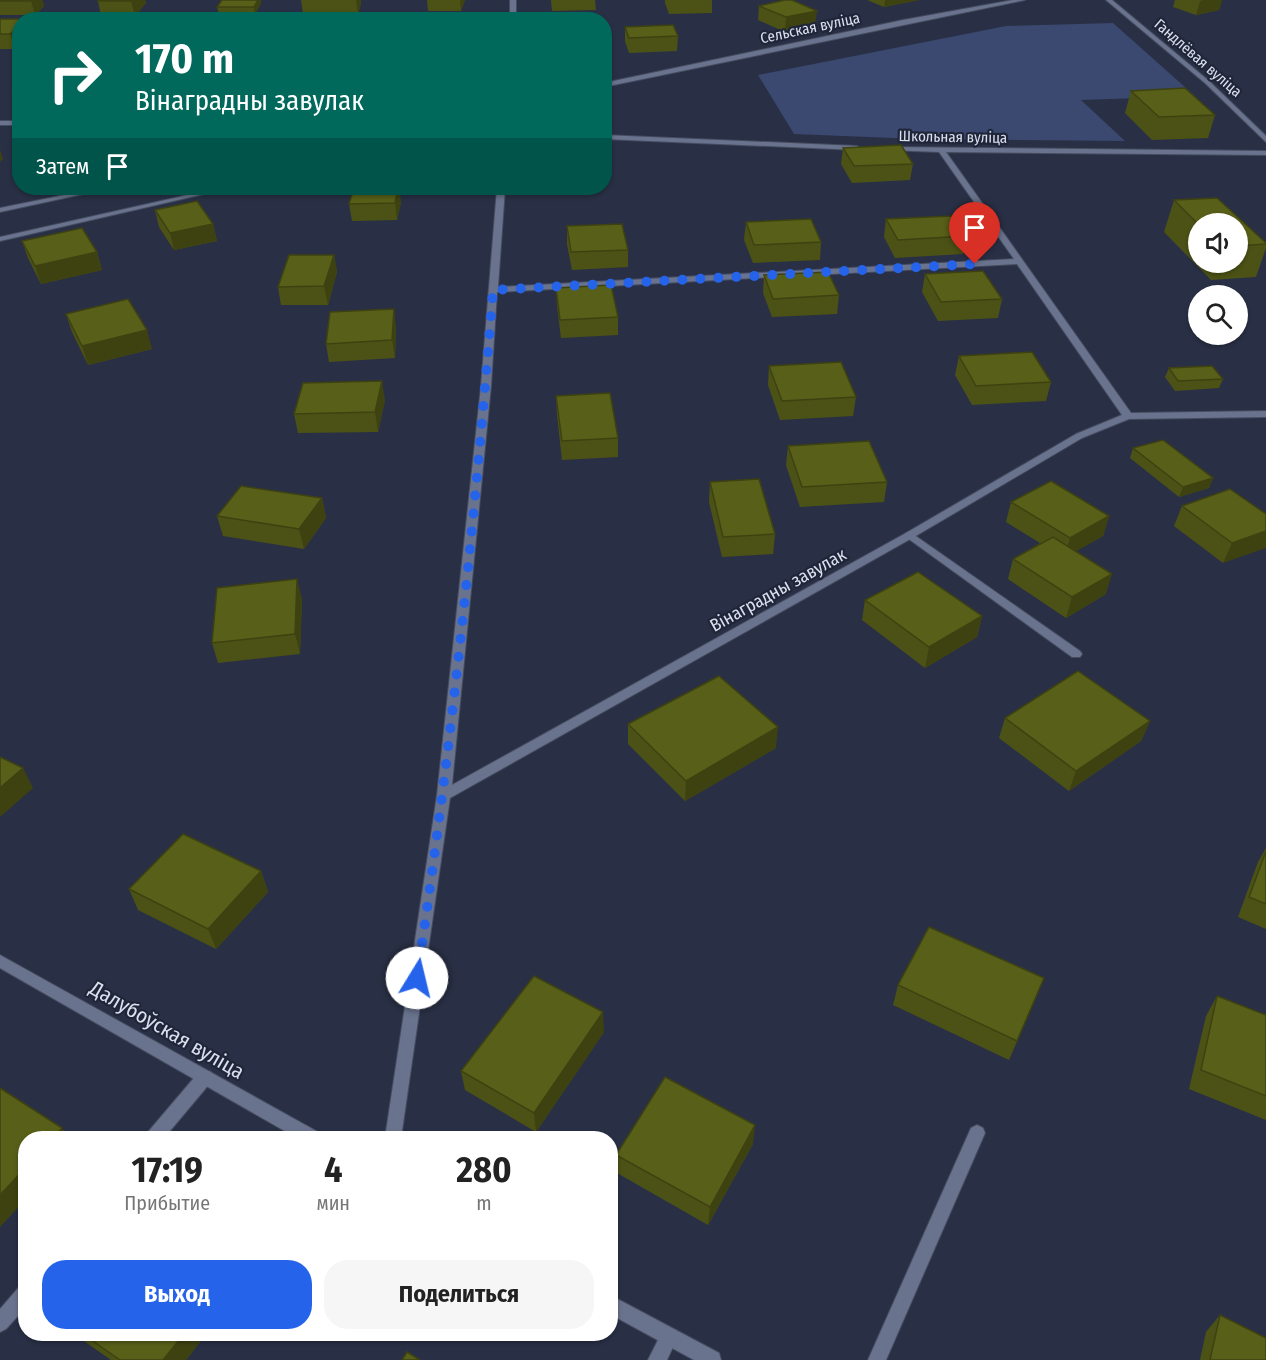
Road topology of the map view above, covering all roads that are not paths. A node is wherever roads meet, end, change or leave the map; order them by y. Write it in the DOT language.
graph roads {
  1 [pos="1022,0"];
  2 [pos="1109,0"];
  3 [pos="612,83"];
  4 [pos="612,137"];
  5 [pos="1266,140"];
  6 [pos="861,148"];
  7 [pos="884,149"];
  8 [pos="942,151"];
  9 [pos="1266,153"];
  10 [pos="73,195"];
  11 [pos="195,195"];
  12 [pos="500,195"];
  13 [pos="0,210"];
  14 [pos="0,239"];
  15 [pos="1020,261"];
  16 [pos="493,290"];
  17 [pos="1266,414"];
  18 [pos="1128,416"];
  19 [pos="910,535"];
  20 [pos="1076,654"];
  21 [pos="444,795"];
  22 [pos="0,961"];
  23 [pos="205,1077"];
  24 [pos="160,1131"];
  25 [pos="300,1131"];
  26 [pos="394,1131"];
  27 [pos="977,1133"];
  28 [pos="18,1302"];
  29 [pos="618,1308"];
  30 [pos="0,1323"];
  31 [pos="669,1336"];
  32 [pos="657,1360"];
  33 [pos="712,1360"];
  34 [pos="877,1360"];
  1 -- 3 [label="street, Сельская вуліца"];
  2 -- 5 [label="street, Гандлёвая вуліца"];
  4 -- 6 [label="street"];
  7 -- 8 [label="street, Школьная вуліца"];
  8 -- 9 [label="street, Школьная вуліца"];
  8 -- 15 [label="street"];
  10 -- 13 [label="street"];
  11 -- 14 [label="street"];
  12 -- 16 [label="street"];
  15 -- 16 [label="street"];
  15 -- 18 [label="street"];
  16 -- 21 [label="street"];
  17 -- 18 [label="street, Вінаградны завулак"];
  18 -- 19 [label="street, Вінаградны завулак"];
  19 -- 20 [label="street"];
  19 -- 21 [label="street, Вінаградны завулак"];
  21 -- 26 [label="street"];
  22 -- 23 [label="street, Далубоўская вуліца"];
  23 -- 24 [label="street"];
  23 -- 25 [label="street, Далубоўская вуліца"];
  27 -- 34 [label="street"];
  28 -- 30 [label="street"];
  29 -- 31 [label="street"];
  31 -- 32 [label="street"];
  31 -- 33 [label="street"];
}
